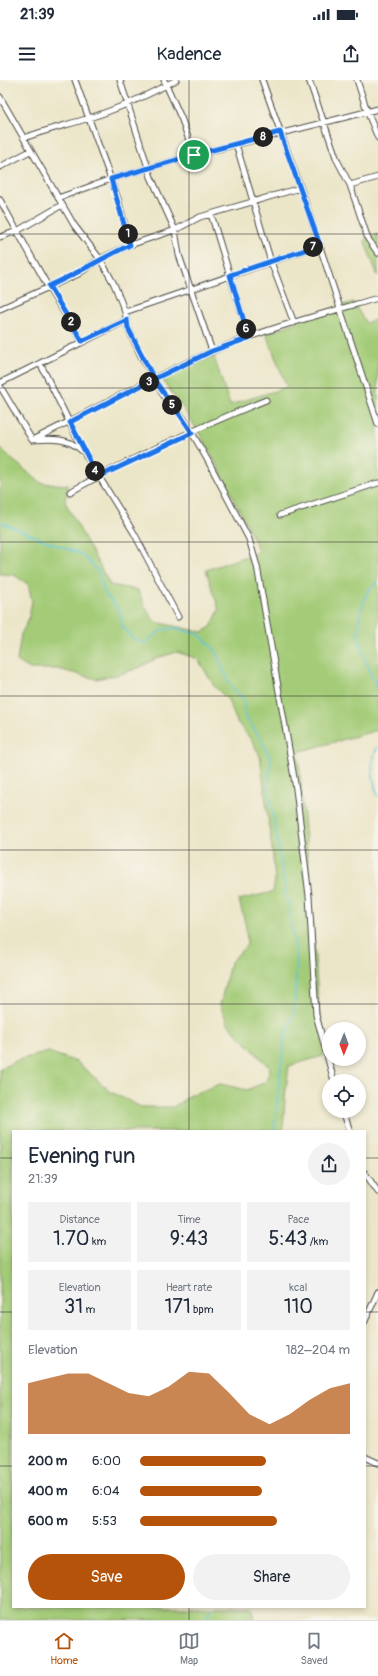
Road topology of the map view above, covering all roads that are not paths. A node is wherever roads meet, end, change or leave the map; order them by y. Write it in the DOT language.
graph roads {
  1 [pos="75,80"];
  2 [pos="120,80"];
  3 [pos="176,80"];
  4 [pos="262,80"];
  5 [pos="309,80"];
  6 [pos="357,80"];
  7 [pos="165,83"];
  8 [pos="0,97"];
  9 [pos="127,104"];
  10 [pos="378,109"];
  11 [pos="367,111"];
  12 [pos="88,118"];
  13 [pos="323,123"];
  14 [pos="280,132"];
  15 [pos="24,138"];
  16 [pos="378,138"];
  17 [pos="236,144"];
  18 [pos="30,151"];
  19 [pos="194,155"];
  20 [pos="0,167"];
  21 [pos="148,168"];
  22 [pos="378,177"];
  23 [pos="111,179"];
  24 [pos="350,185"];
  25 [pos="300,188"];
  26 [pos="58,198"];
  27 [pos="0,200"];
  28 [pos="254,200"];
  29 [pos="62,205"];
  30 [pos="211,214"];
  31 [pos="175,230"];
  32 [pos="17,231"];
  33 [pos="0,237"];
  34 [pos="130,245"];
  35 [pos="320,245"];
  36 [pos="378,252"];
  37 [pos="100,259"];
  38 [pos="271,262"];
  39 [pos="230,275"];
  40 [pos="49,286"];
  41 [pos="192,290"];
  42 [pos="378,298"];
  43 [pos="0,309"];
  44 [pos="340,309"];
  45 [pos="125,312"];
  46 [pos="127,320"];
  47 [pos="294,323"];
  48 [pos="249,338"];
  49 [pos="82,341"];
  50 [pos="212,351"];
  51 [pos="40,363"];
  52 [pos="154,379"];
  53 [pos="0,384"];
  54 [pos="266,400"];
  55 [pos="378,420"];
  56 [pos="70,422"];
  57 [pos="192,433"];
  58 [pos="32,440"];
  59 [pos="85,454"];
  60 [pos="98,477"];
  61 [pos="378,483"];
  62 [pos="70,492"];
  63 [pos="280,515"];
  64 [pos="178,617"];
  65 [pos="332,1074"];
  66 [pos="345,1118"];
  67 [pos="350,1130"];
  68 [pos="366,1174"];
  69 [pos="378,1192"];
  70 [pos="378,1292"];
  71 [pos="366,1319"];
  72 [pos="366,1457"];
  73 [pos="378,1463"];
  1 -- 12 [label="street"];
  2 -- 9 [label="street"];
  3 -- 7 [label="street"];
  4 -- 14 [label="street"];
  5 -- 13 [label="street"];
  6 -- 11 [label="street"];
  7 -- 9 [label="street"];
  7 -- 19 [label="street"];
  8 -- 15 [label="street"];
  9 -- 12 [label="street"];
  9 -- 21 [label="street"];
  10 -- 11 [label="street"];
  11 -- 13 [label="street"];
  11 -- 16 [label="street"];
  12 -- 15 [label="street"];
  12 -- 23 [label="street"];
  13 -- 14 [label="street"];
  13 -- 24 [label="street"];
  14 -- 17 [label="street"];
  14 -- 25 [label="street"];
  15 -- 18 [label="street"];
  17 -- 19 [label="street"];
  17 -- 28 [label="street"];
  18 -- 20 [label="street"];
  18 -- 26 [label="street"];
  19 -- 21 [label="street"];
  21 -- 23 [label="street"];
  21 -- 31 [label="street"];
  22 -- 24 [label="street"];
  23 -- 26 [label="street"];
  23 -- 34 [label="street"];
  24 -- 36 [label="street"];
  25 -- 28 [label="street"];
  25 -- 35 [label="street"];
  26 -- 29 [label="street"];
  27 -- 32 [label="street"];
  28 -- 30 [label="street"];
  28 -- 38 [label="street"];
  29 -- 32 [label="street"];
  29 -- 37 [label="street"];
  30 -- 31 [label="street"];
  30 -- 39 [label="street"];
  31 -- 34 [label="street"];
  31 -- 41 [label="street"];
  32 -- 33 [label="street"];
  32 -- 40 [label="street"];
  34 -- 37 [label="street"];
  35 -- 38 [label="street"];
  35 -- 44 [label="street"];
  37 -- 40 [label="street"];
  37 -- 45 [label="street"];
  38 -- 39 [label="street"];
  38 -- 47 [label="street"];
  39 -- 41 [label="street"];
  39 -- 48 [label="street"];
  40 -- 43 [label="street"];
  40 -- 49 [label="street"];
  41 -- 45 [label="street"];
  41 -- 50 [label="street"];
  42 -- 44 [label="street"];
  44 -- 47 [label="street"];
  44 -- 55 [label="street"];
  45 -- 46 [label="street"];
  46 -- 49 [label="street"];
  46 -- 52 [label="street"];
  47 -- 48 [label="street"];
  48 -- 50 [label="street"];
  49 -- 51 [label="street"];
  50 -- 52 [label="street"];
  51 -- 53 [label="street"];
  51 -- 56 [label="street"];
  52 -- 56 [label="street"];
  52 -- 57 [label="street"];
  53 -- 58 [label="street"];
  54 -- 57 [label="street"];
  56 -- 58 [label="street"];
  56 -- 59 [label="street"];
  57 -- 60 [label="street"];
  57 -- 65 [label="street"];
  58 -- 59 [label="street"];
  59 -- 60 [label="street"];
  60 -- 62 [label="street"];
  60 -- 64 [label="street"];
  61 -- 63 [label="street"];
  66 -- 67 [label="street"];
  68 -- 69 [label="street"];
  70 -- 71 [label="street"];
  72 -- 73 [label="street"];
}
